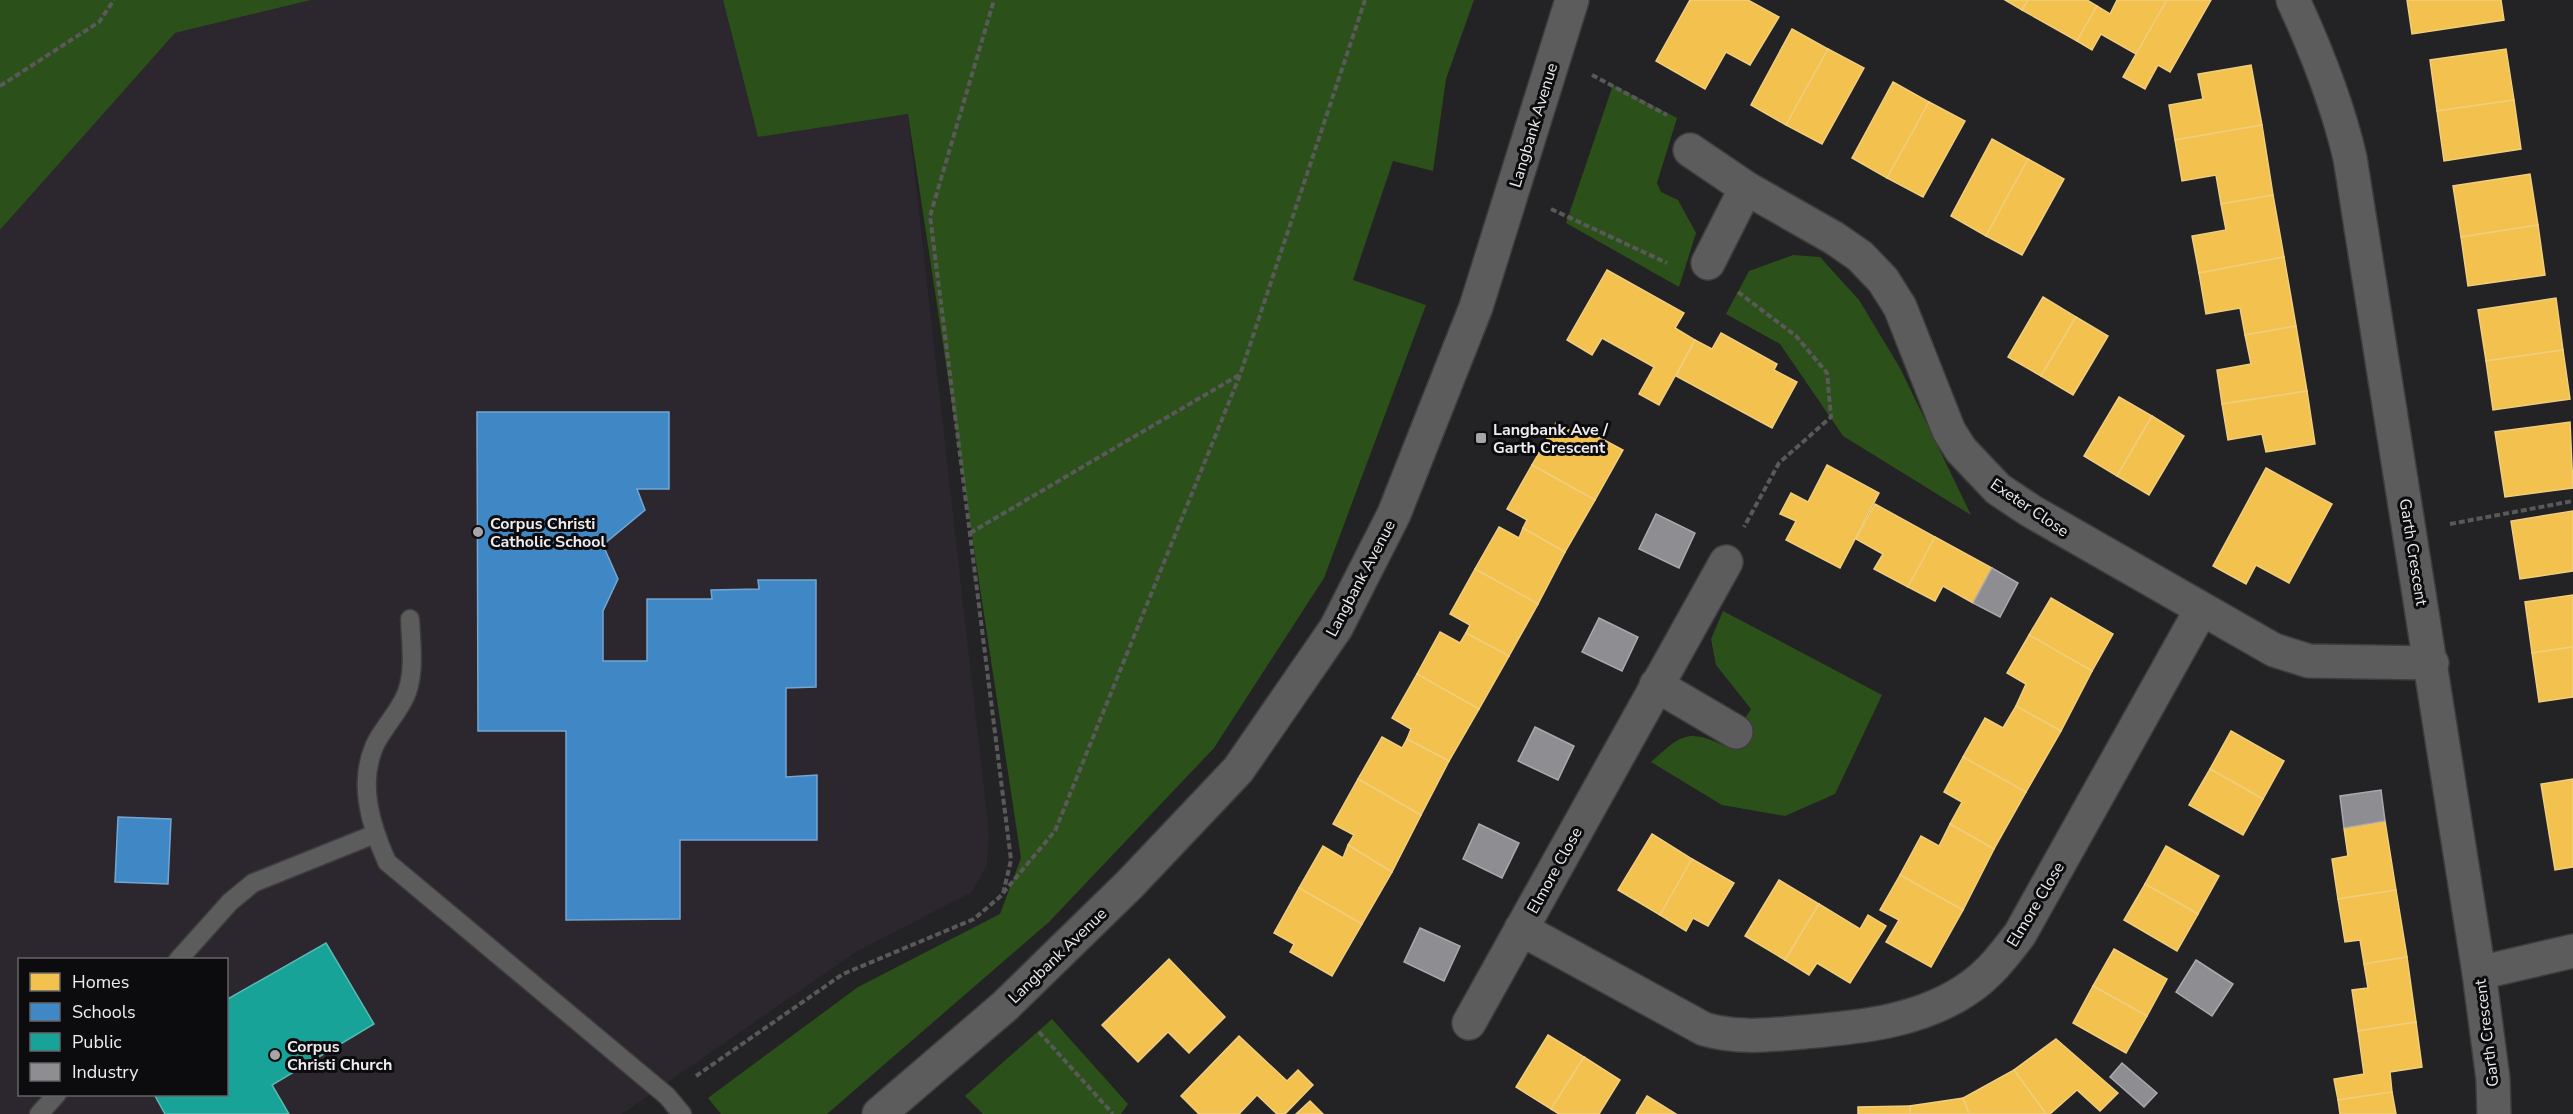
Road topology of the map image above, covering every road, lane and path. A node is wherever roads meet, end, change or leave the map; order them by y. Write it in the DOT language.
graph roads {
  1 [pos="114,0"];
  2 [pos="994,0"];
  3 [pos="1365,0"];
  4 [pos="1572,0"];
  5 [pos="2292,0"];
  6 [pos="1557,51"];
  7 [pos="0,86"];
  8 [pos="1690,150"];
  9 [pos="1746,188"];
  10 [pos="1512,191"];
  11 [pos="1708,263"];
  12 [pos="1240,375"];
  13 [pos="2573,501"];
  14 [pos="2411,531"];
  15 [pos="970,533"];
  16 [pos="1726,562"];
  17 [pos="2201,610"];
  18 [pos="410,619"];
  19 [pos="2432,663"];
  20 [pos="1656,685"];
  21 [pos="1736,732"];
  22 [pos="375,834"];
  23 [pos="1003,894"];
  24 [pos="1521,929"];
  25 [pos="2573,951"];
  26 [pos="180,958"];
  27 [pos="2479,973"];
  28 [pos="1005,1006"];
  29 [pos="1469,1023"];
  30 [pos="56,1096"];
  31 [pos="667,1096"];
  32 [pos="39,1114"];
  33 [pos="682,1114"];
  34 [pos="879,1114"];
  35 [pos="1113,1114"];
  36 [pos="2494,1114"];
  1 -- 7 [label="path"];
  2 -- 15 [label="path"];
  3 -- 12 [label="path"];
  4 -- 6 [label="street, Langbank Avenue"];
  5 -- 14 [label="street, Garth Crescent"];
  6 -- 8 [label="path"];
  6 -- 10 [label="street, Langbank Avenue"];
  8 -- 9 [label="street, Exeter Close"];
  9 -- 11 [label="street"];
  9 -- 17 [label="street, Exeter Close"];
  10 -- 11 [label="path"];
  10 -- 28 [label="street, Langbank Avenue"];
  11 -- 16 [label="path"];
  12 -- 15 [label="path"];
  12 -- 23 [label="path"];
  13 -- 14 [label="path"];
  14 -- 19 [label="street, Garth Crescent"];
  15 -- 23 [label="path"];
  16 -- 20 [label="street, Elmore Close"];
  17 -- 19 [label="street, Exeter Close"];
  17 -- 24 [label="street, Elmore Close"];
  18 -- 22 [label="lane"];
  19 -- 27 [label="street, Garth Crescent"];
  20 -- 21 [label="street"];
  20 -- 24 [label="street, Elmore Close"];
  22 -- 26 [label="lane"];
  22 -- 31 [label="lane"];
  23 -- 31 [label="path"];
  24 -- 29 [label="street, Elmore Close"];
  25 -- 27 [label="street"];
  27 -- 36 [label="street, Garth Crescent"];
  28 -- 34 [label="street, Langbank Avenue"];
  28 -- 35 [label="path"];
  30 -- 32 [label="lane"];
  31 -- 33 [label="lane"];
}
